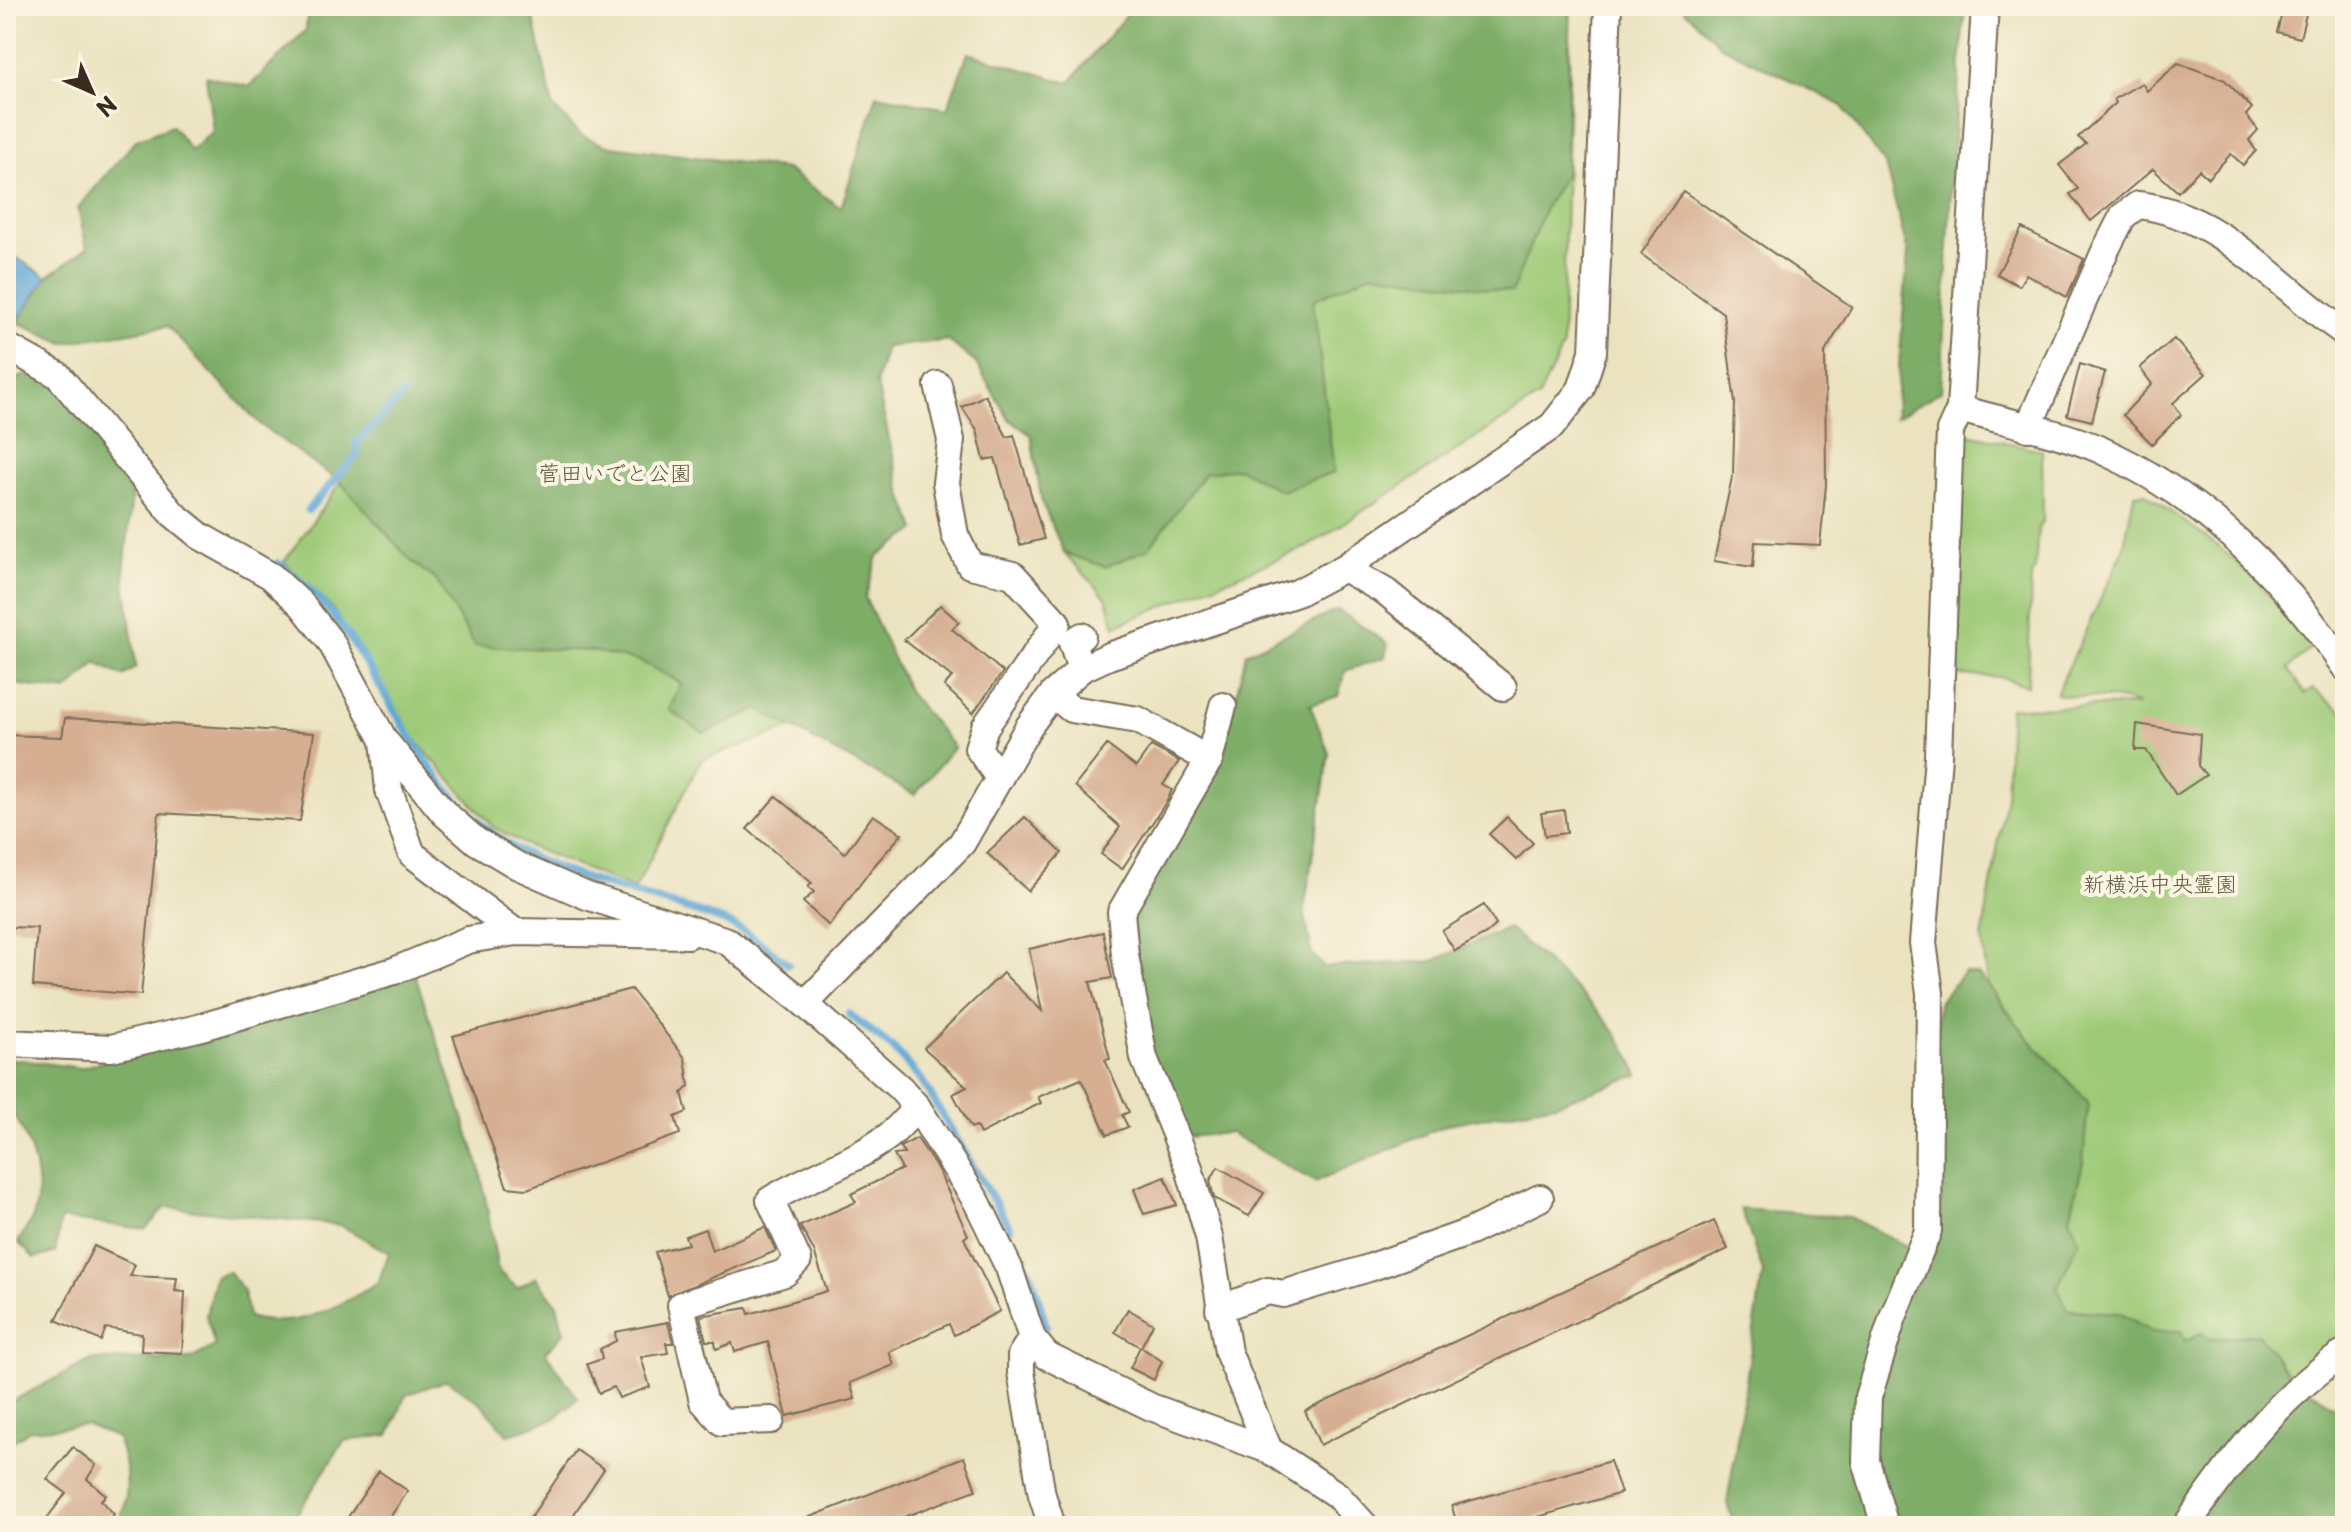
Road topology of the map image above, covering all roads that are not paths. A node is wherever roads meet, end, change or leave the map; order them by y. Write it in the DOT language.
graph roads {
  1 [pos="1608,6"];
  2 [pos="1985,6"];
  3 [pos="2345,333"];
  4 [pos="6,346"];
  5 [pos="938,385"];
  6 [pos="1960,409"];
  7 [pos="2028,428"];
  8 [pos="1344,568"];
  9 [pos="1082,636"];
  10 [pos="2345,667"];
  11 [pos="1081,669"];
  12 [pos="1503,687"];
  13 [pos="1053,694"];
  14 [pos="1223,706"];
  15 [pos="384,740"];
  16 [pos="1209,760"];
  17 [pos="999,778"];
  18 [pos="515,932"];
  19 [pos="704,933"];
  20 [pos="805,1004"];
  21 [pos="6,1043"];
  22 [pos="917,1107"];
  23 [pos="1540,1198"];
  24 [pos="1219,1309"];
  25 [pos="1032,1338"];
  26 [pos="2345,1352"];
  27 [pos="771,1420"];
  28 [pos="1269,1450"];
  29 [pos="1052,1526"];
  30 [pos="1365,1526"];
  31 [pos="1885,1526"];
  32 [pos="2186,1526"];
  1 -- 8 [label="street"];
  2 -- 6 [label="street"];
  3 -- 7 [label="street"];
  4 -- 15 [label="street"];
  5 -- 17 [label="street"];
  6 -- 7 [label="street"];
  6 -- 31 [label="street"];
  7 -- 10 [label="street"];
  8 -- 11 [label="street"];
  8 -- 12 [label="street"];
  9 -- 11 [label="street"];
  11 -- 13 [label="street"];
  13 -- 16 [label="street"];
  13 -- 17 [label="street"];
  14 -- 16 [label="street"];
  15 -- 18 [label="street"];
  15 -- 19 [label="street"];
  16 -- 24 [label="street"];
  17 -- 20 [label="street"];
  18 -- 19 [label="street"];
  18 -- 21 [label="street"];
  19 -- 20 [label="street"];
  20 -- 22 [label="street"];
  22 -- 25 [label="street"];
  22 -- 27 [label="street"];
  23 -- 24 [label="street"];
  24 -- 28 [label="street"];
  25 -- 28 [label="street"];
  25 -- 29 [label="street"];
  26 -- 32 [label="street"];
  28 -- 30 [label="street"];
}
